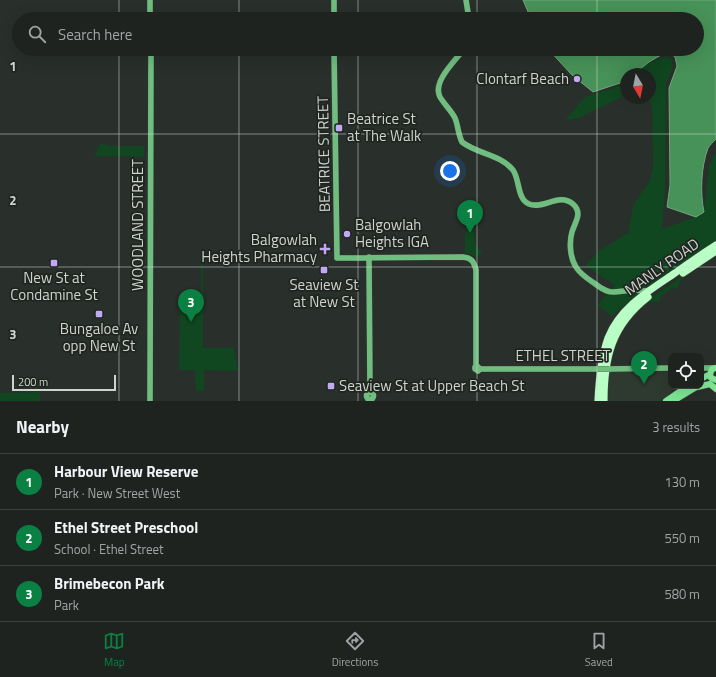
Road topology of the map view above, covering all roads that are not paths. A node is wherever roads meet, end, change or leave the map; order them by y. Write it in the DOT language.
graph roads {
  1 [pos="150,0"];
  2 [pos="334,0"];
  3 [pos="466,0"];
  4 [pos="150,12"];
  5 [pos="334,12"];
  6 [pos="468,12"];
  7 [pos="150,56"];
  8 [pos="334,56"];
  9 [pos="459,56"];
  10 [pos="716,245"];
  11 [pos="716,251"];
  12 [pos="370,257"];
  13 [pos="635,290"];
  14 [pos="649,290"];
  15 [pos="637,299"];
  16 [pos="668,368"];
  17 [pos="715,368"];
  18 [pos="704,369"];
  19 [pos="704,371"];
  20 [pos="713,378"];
  21 [pos="704,383"];
  22 [pos="684,389"];
  23 [pos="691,389"];
  24 [pos="716,389"];
  25 [pos="370,400"];
  26 [pos="150,401"];
  27 [pos="598,401"];
  28 [pos="604,401"];
  29 [pos="666,401"];
  30 [pos="674,401"];
  1 -- 4 [label="street"];
  2 -- 5 [label="street"];
  3 -- 6 [label="street"];
  7 -- 26 [label="street, WOODLAND STREET"];
  8 -- 12 [label="street, BEATRICE STREET"];
  9 -- 13 [label="street"];
  10 -- 14 [label="highway, MANLY ROAD"];
  11 -- 28 [label="highway, MANLY ROAD"];
  12 -- 16 [label="street, ETHEL STREET, bridge"];
  12 -- 25 [label="street"];
  13 -- 14 [label="street"];
  13 -- 15 [label="street"];
  14 -- 15 [label="highway, MANLY ROAD"];
  15 -- 27 [label="highway, MANLY ROAD"];
  17 -- 18 [label="street"];
  17 -- 20 [label="main road"];
  19 -- 20 [label="street"];
  21 -- 24 [label="main road"];
  22 -- 29 [label="main road"];
  23 -- 30 [label="main road"];
}
